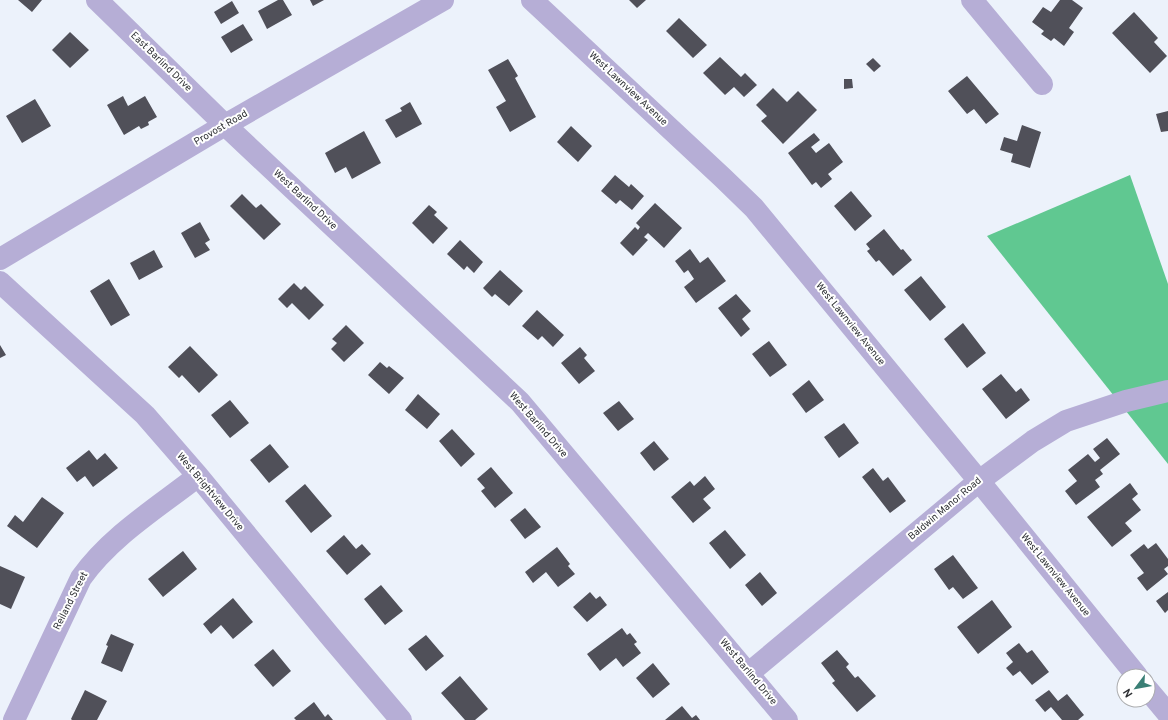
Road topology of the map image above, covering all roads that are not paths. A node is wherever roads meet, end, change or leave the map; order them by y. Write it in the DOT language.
graph roads {
  1 [pos="97,0"];
  2 [pos="443,0"];
  3 [pos="532,0"];
  4 [pos="972,0"];
  5 [pos="1042,84"];
  6 [pos="225,125"];
  7 [pos="0,258"];
  8 [pos="0,282"];
  9 [pos="1168,391"];
  10 [pos="198,476"];
  11 [pos="979,481"];
  12 [pos="1131,668"];
  13 [pos="749,673"];
  14 [pos="1156,700"];
  15 [pos="1168,714"];
  16 [pos="14,720"];
  17 [pos="401,720"];
  18 [pos="787,720"];
  1 -- 6 [label="street, East Barlind Drive"];
  2 -- 6 [label="street, Provost Road"];
  3 -- 11 [label="street, West Lawnview Avenue"];
  4 -- 5 [label="street"];
  6 -- 7 [label="street, Provost Road"];
  6 -- 13 [label="street, West Barlind Drive"];
  8 -- 10 [label="street, West Brightview Drive"];
  9 -- 11 [label="street, Baldwin Manor Road"];
  10 -- 16 [label="street, Reiland Street"];
  10 -- 17 [label="street, West Brightview Drive"];
  11 -- 12 [label="street, West Lawnview Avenue"];
  11 -- 13 [label="street, Baldwin Manor Road"];
  13 -- 18 [label="street, West Barlind Drive"];
  14 -- 15 [label="street"];
}
